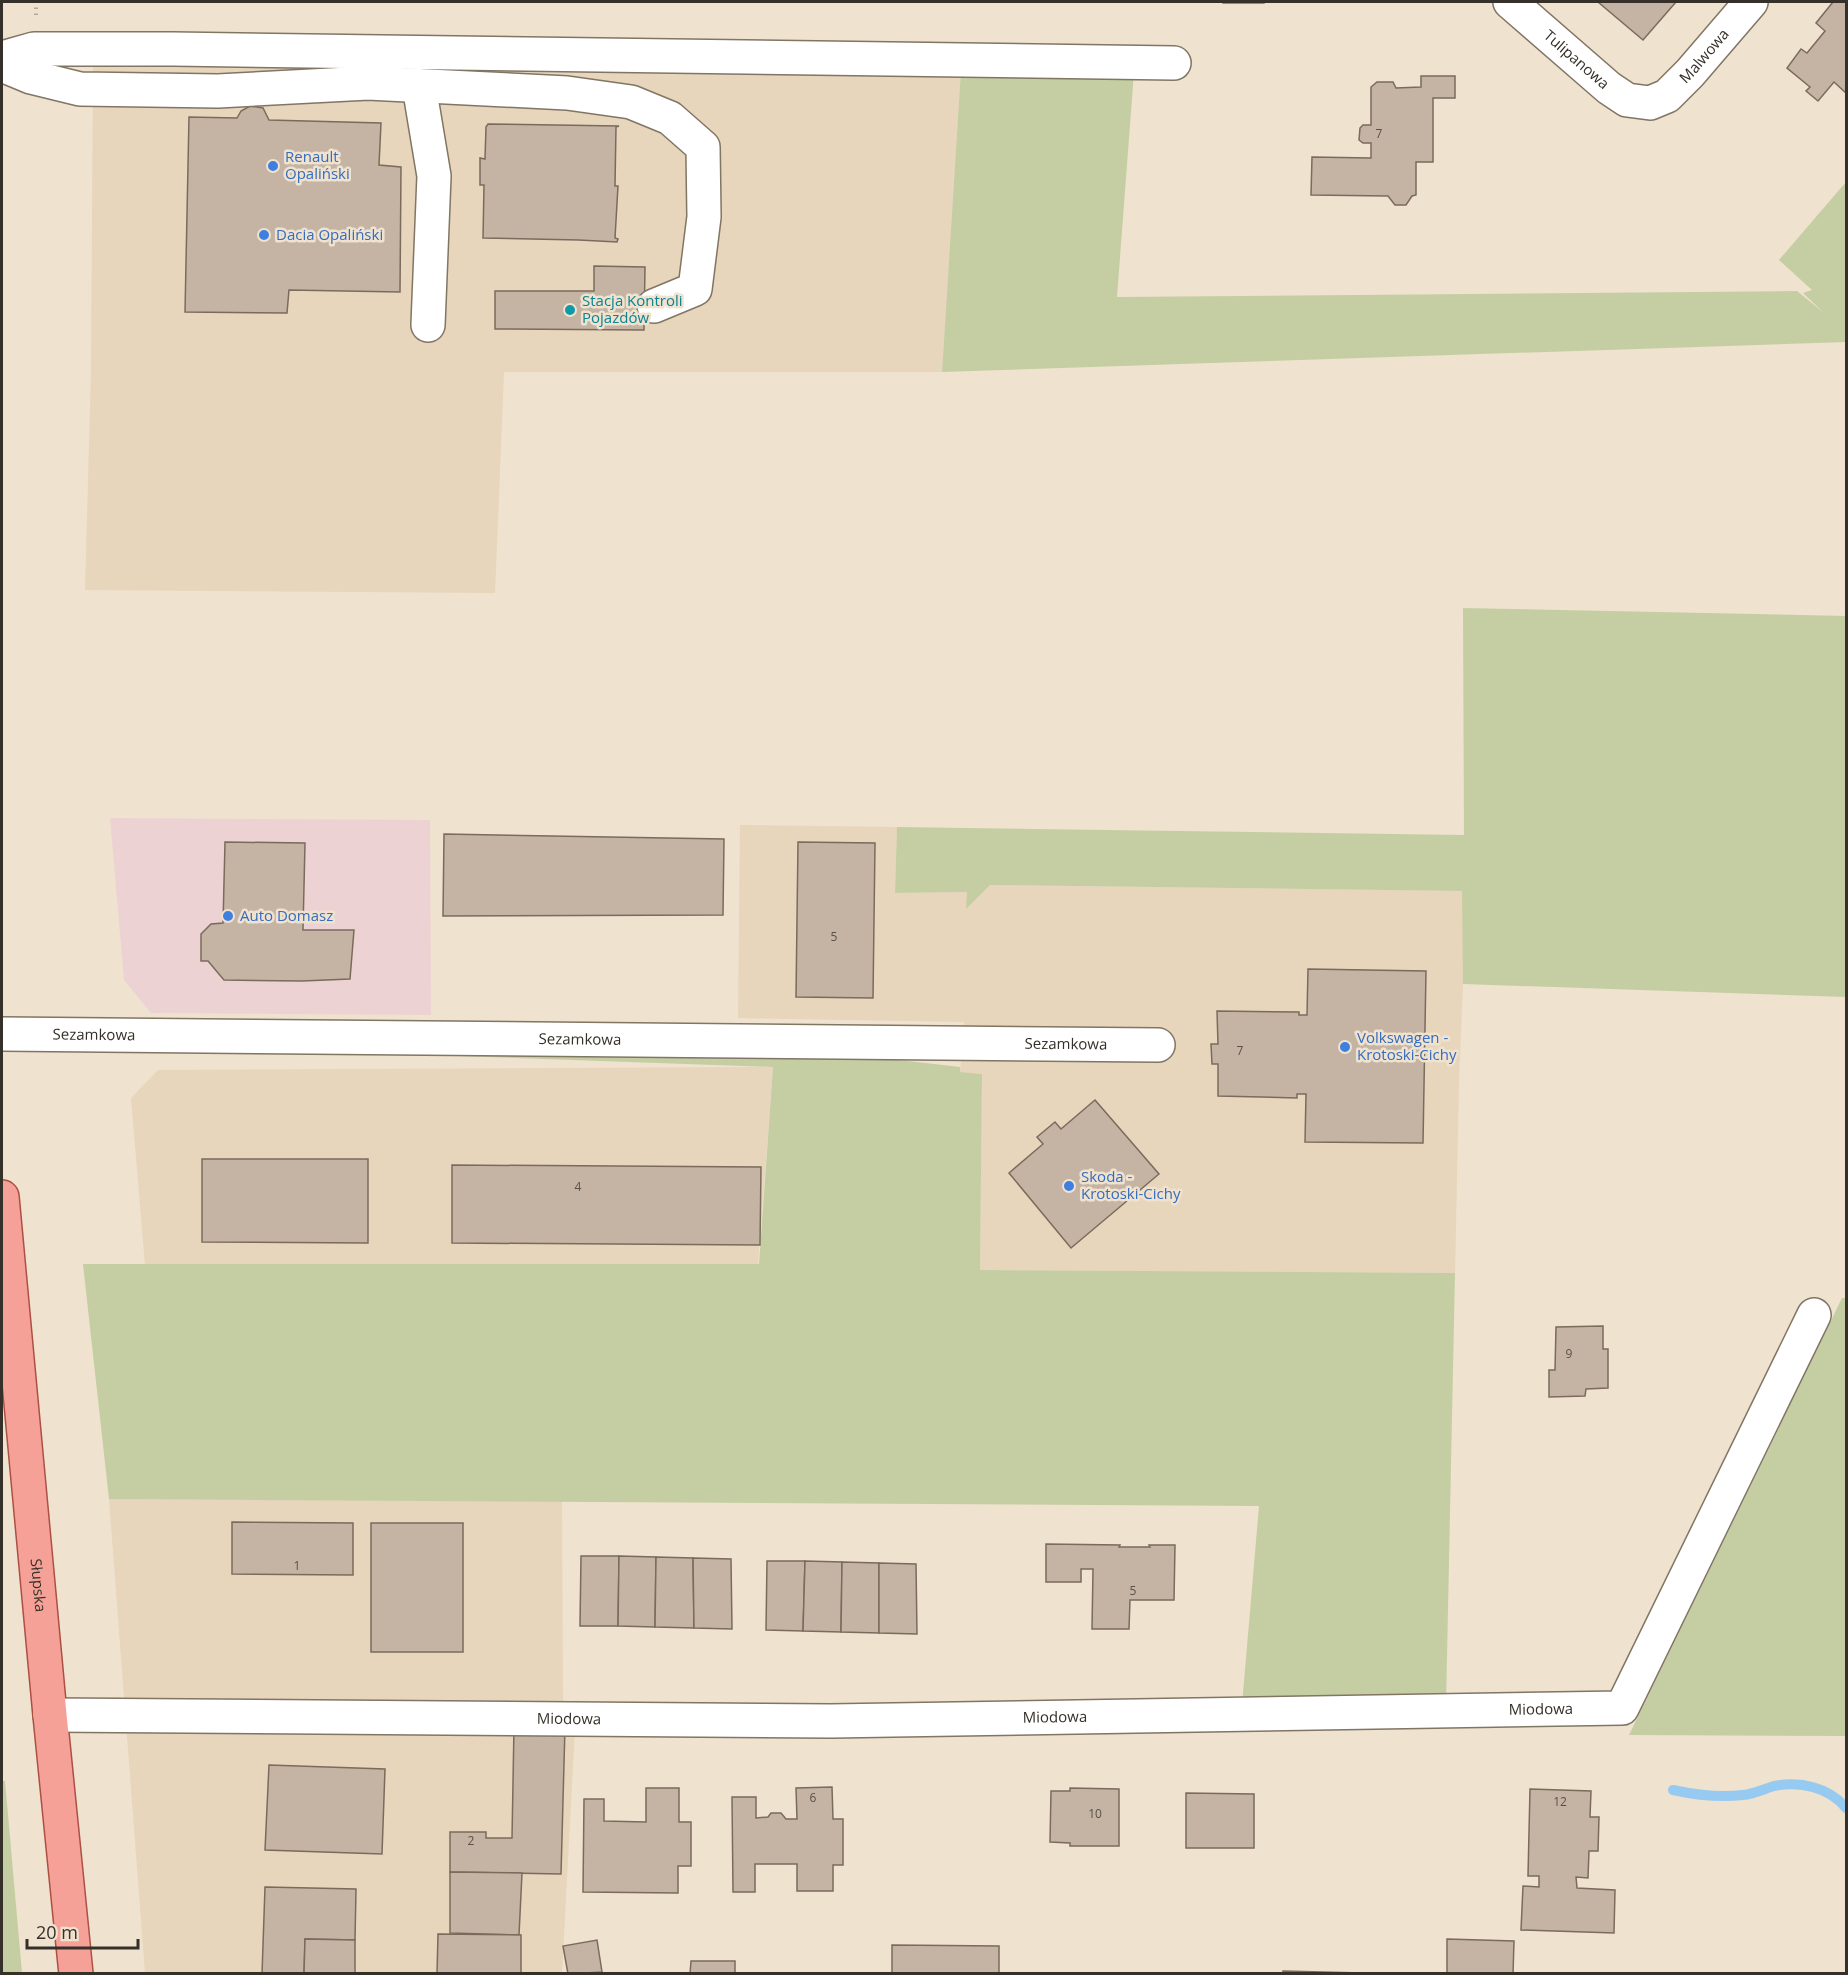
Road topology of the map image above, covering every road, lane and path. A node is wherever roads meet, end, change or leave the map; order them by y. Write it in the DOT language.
graph roads {
  1 [pos="1510,2"];
  2 [pos="1750,2"];
  3 [pos="2,58"];
  4 [pos="1174,63"];
  5 [pos="2,65"];
  6 [pos="419,86"];
  7 [pos="1650,103"];
  8 [pos="654,306"];
  9 [pos="428,325"];
  10 [pos="2,1034"];
  11 [pos="1158,1045"];
  12 [pos="2,1197"];
  13 [pos="1814,1315"];
  14 [pos="50,1715"];
  15 [pos="76,1974"];
  1 -- 7 [label="street, Tulipanowa"];
  2 -- 7 [label="street, Malwowa"];
  3 -- 4 [label="street"];
  5 -- 6 [label="street"];
  6 -- 8 [label="street"];
  6 -- 9 [label="street"];
  10 -- 11 [label="street, Sezamkowa"];
  12 -- 14 [label="main road, Słupska"];
  13 -- 14 [label="street, Miodowa"];
  14 -- 15 [label="main road, Słupska"];
}
